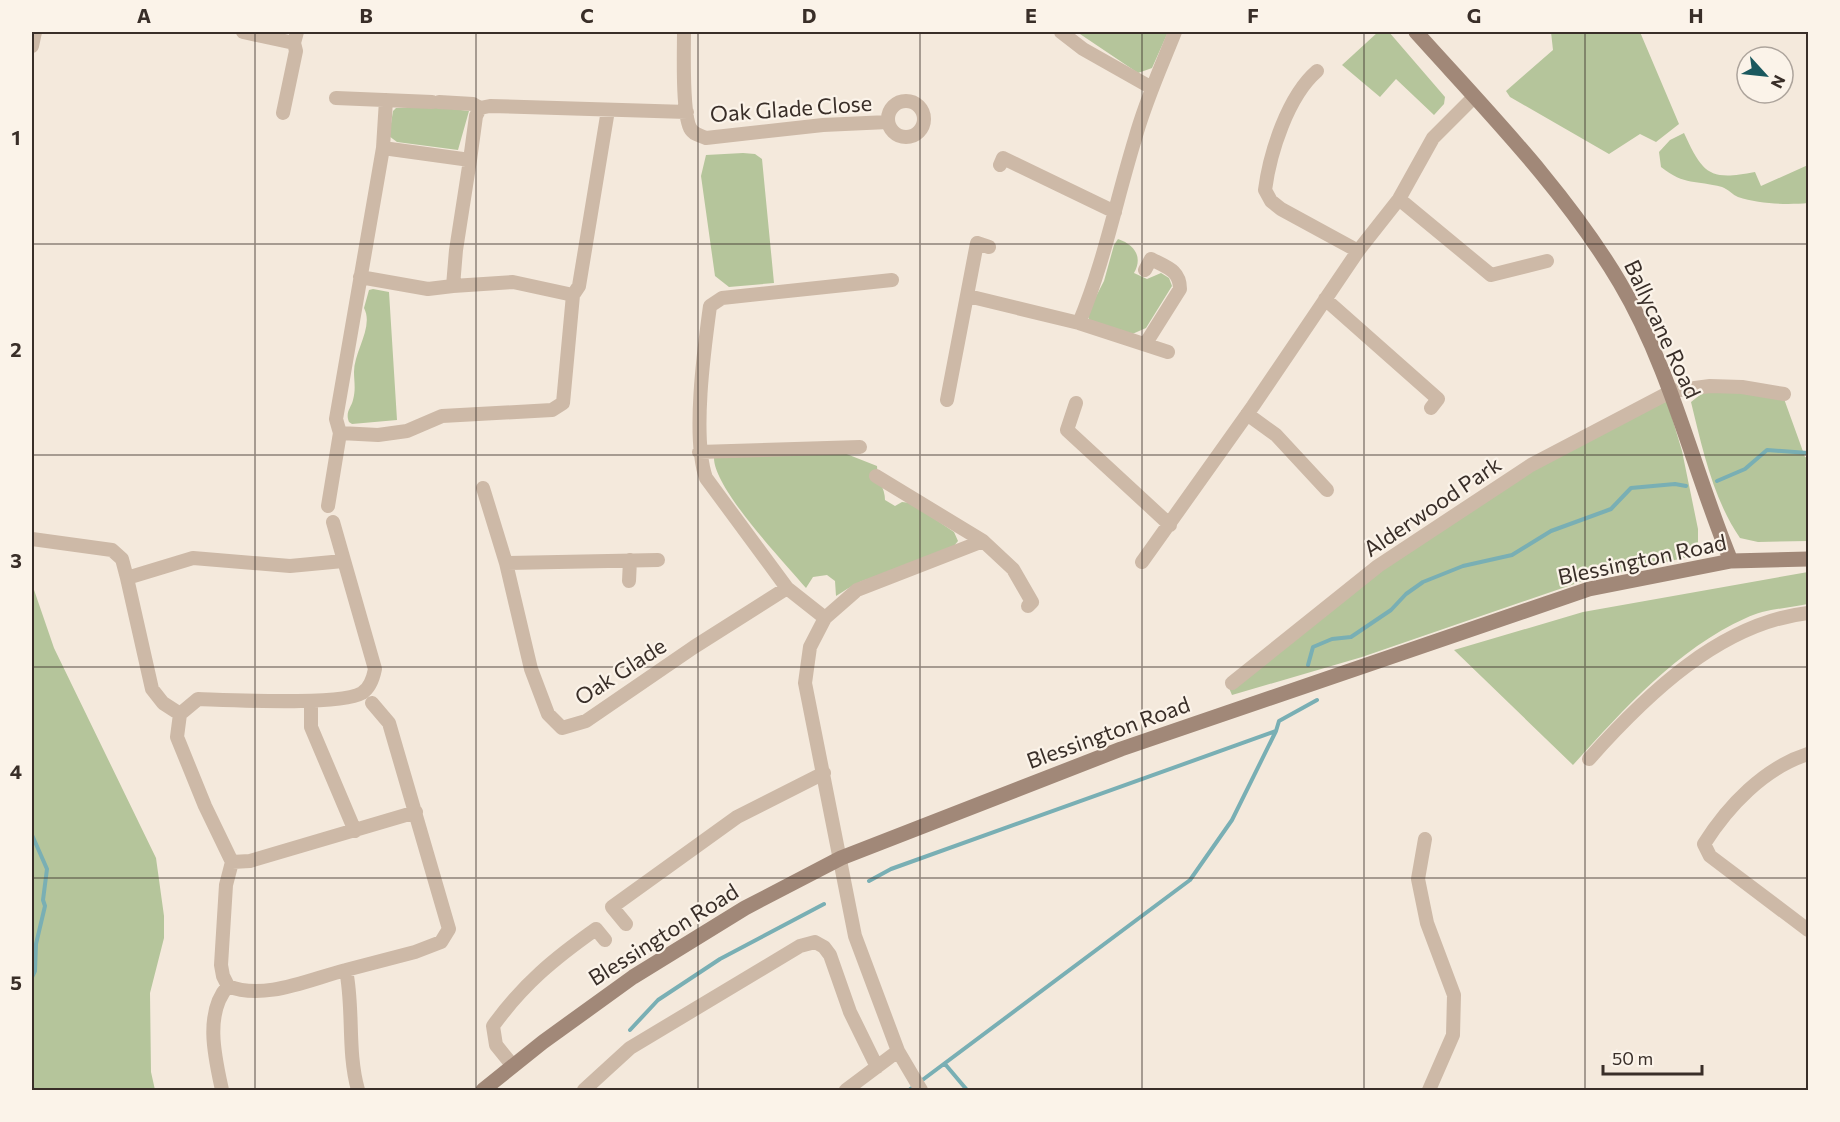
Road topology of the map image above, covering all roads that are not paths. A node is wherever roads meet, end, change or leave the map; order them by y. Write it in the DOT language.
graph roads {
  1 [pos="35,32"];
  2 [pos="243,32"];
  3 [pos="684,32"];
  4 [pos="1061,32"];
  5 [pos="1175,32"];
  6 [pos="1416,32"];
  7 [pos="295,37"];
  8 [pos="32,46"];
  9 [pos="1317,71"];
  10 [pos="1152,88"];
  11 [pos="1474,97"];
  12 [pos="336,98"];
  13 [pos="386,100"];
  14 [pos="480,108"];
  15 [pos="608,110"];
  16 [pos="687,112"];
  17 [pos="283,113"];
  18 [pos="888,122"];
  19 [pos="383,148"];
  20 [pos="470,160"];
  21 [pos="1000,165"];
  22 [pos="1399,199"];
  23 [pos="1115,212"];
  24 [pos="989,247"];
  25 [pos="1358,251"];
  26 [pos="1547,261"];
  27 [pos="1145,270"];
  28 [pos="360,277"];
  29 [pos="892,280"];
  30 [pos="453,286"];
  31 [pos="573,295"];
  32 [pos="968,296"];
  33 [pos="1325,299"];
  34 [pos="1079,323"];
  35 [pos="1146,343"];
  36 [pos="1168,352"];
  37 [pos="1672,391"];
  38 [pos="1784,394"];
  39 [pos="947,400"];
  40 [pos="1076,403"];
  41 [pos="1431,408"];
  42 [pos="1247,414"];
  43 [pos="340,433"];
  44 [pos="860,447"];
  45 [pos="699,452"];
  46 [pos="876,476"];
  47 [pos="483,488"];
  48 [pos="1327,490"];
  49 [pos="328,506"];
  50 [pos="333,522"];
  51 [pos="1170,525"];
  52 [pos="32,539"];
  53 [pos="983,541"];
  54 [pos="630,560"];
  55 [pos="658,560"];
  56 [pos="1809,560"];
  57 [pos="343,561"];
  58 [pos="1731,561"];
  59 [pos="1142,562"];
  60 [pos="506,563"];
  61 [pos="127,578"];
  62 [pos="630,581"];
  63 [pos="787,588"];
  64 [pos="1028,606"];
  65 [pos="1809,613"];
  66 [pos="825,618"];
  67 [pos="1232,683"];
  68 [pos="311,701"];
  69 [pos="372,703"];
  70 [pos="180,714"];
  71 [pos="1809,754"];
  72 [pos="1589,759"];
  73 [pos="824,773"];
  74 [pos="416,812"];
  75 [pos="355,831"];
  76 [pos="1425,839"];
  77 [pos="840,858"];
  78 [pos="232,862"];
  79 [pos="626,924"];
  80 [pos="1809,930"];
  81 [pos="605,940"];
  82 [pos="346,970"];
  83 [pos="228,986"];
  84 [pos="898,1051"];
  85 [pos="513,1066"];
  86 [pos="877,1067"];
  87 [pos="222,1090"];
  88 [pos="358,1090"];
  89 [pos="483,1090"];
  90 [pos="584,1090"];
  91 [pos="846,1090"];
  92 [pos="921,1090"];
  93 [pos="1429,1090"];
  1 -- 8 [label="street"];
  2 -- 7 [label="street"];
  3 -- 16 [label="street"];
  4 -- 10 [label="street"];
  5 -- 10 [label="street"];
  6 -- 11 [label="main road, Ballycane Road"];
  7 -- 17 [label="street"];
  9 -- 25 [label="street"];
  10 -- 23 [label="street"];
  11 -- 22 [label="street"];
  11 -- 37 [label="main road, Ballycane Road"];
  12 -- 13 [label="street"];
  13 -- 14 [label="street"];
  13 -- 19 [label="street"];
  14 -- 15 [label="street"];
  14 -- 20 [label="street"];
  15 -- 16 [label="street"];
  15 -- 31 [label="street"];
  16 -- 18 [label="street, Oak Glade Close"];
  19 -- 20 [label="street"];
  19 -- 28 [label="street"];
  20 -- 30 [label="street"];
  21 -- 23 [label="street"];
  22 -- 25 [label="street"];
  22 -- 26 [label="street"];
  23 -- 34 [label="street"];
  24 -- 32 [label="street"];
  25 -- 33 [label="street"];
  27 -- 35 [label="street"];
  28 -- 30 [label="street"];
  28 -- 43 [label="street"];
  29 -- 45 [label="street"];
  30 -- 31 [label="street"];
  31 -- 43 [label="street"];
  32 -- 34 [label="street"];
  32 -- 39 [label="street"];
  33 -- 41 [label="street"];
  33 -- 42 [label="street"];
  34 -- 35 [label="street"];
  35 -- 36 [label="street"];
  37 -- 38 [label="street"];
  37 -- 58 [label="main road, Ballycane Road"];
  37 -- 67 [label="street, Alderwood Park"];
  40 -- 51 [label="street"];
  42 -- 48 [label="street"];
  42 -- 51 [label="street"];
  43 -- 49 [label="street"];
  44 -- 45 [label="street"];
  45 -- 63 [label="street"];
  46 -- 53 [label="street"];
  47 -- 60 [label="street, Oak Glade"];
  50 -- 57 [label="street"];
  51 -- 59 [label="street"];
  52 -- 61 [label="street"];
  53 -- 64 [label="street"];
  53 -- 66 [label="street"];
  54 -- 55 [label="street"];
  54 -- 60 [label="street"];
  54 -- 62 [label="street"];
  56 -- 58 [label="main road, Blessington Road"];
  57 -- 61 [label="street"];
  57 -- 68 [label="street"];
  58 -- 77 [label="main road, Blessington Road"];
  60 -- 63 [label="street, Oak Glade"];
  61 -- 70 [label="street"];
  63 -- 66 [label="street"];
  65 -- 72 [label="street"];
  66 -- 73 [label="street"];
  68 -- 70 [label="street"];
  68 -- 75 [label="street"];
  69 -- 74 [label="street"];
  70 -- 78 [label="street"];
  71 -- 80 [label="street"];
  73 -- 77 [label="street"];
  73 -- 79 [label="street"];
  74 -- 75 [label="street"];
  74 -- 82 [label="street"];
  75 -- 78 [label="street"];
  76 -- 93 [label="street"];
  77 -- 84 [label="street"];
  77 -- 85 [label="main road, Blessington Road"];
  78 -- 83 [label="street"];
  81 -- 85 [label="street"];
  82 -- 83 [label="street"];
  82 -- 88 [label="street"];
  83 -- 87 [label="street"];
  84 -- 86 [label="street"];
  84 -- 92 [label="street"];
  85 -- 89 [label="main road, Blessington Road"];
  86 -- 90 [label="street"];
  86 -- 91 [label="street"];
}
